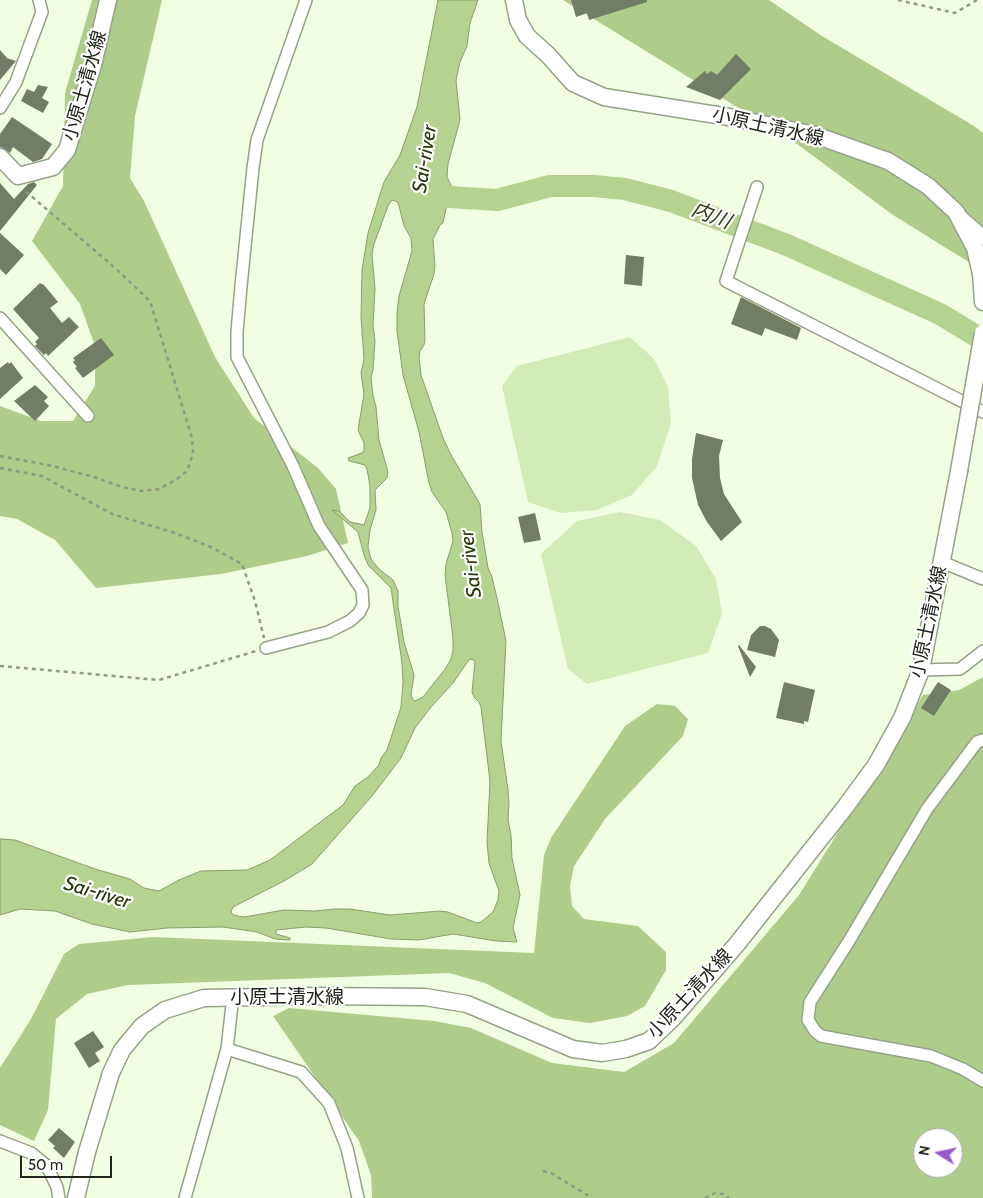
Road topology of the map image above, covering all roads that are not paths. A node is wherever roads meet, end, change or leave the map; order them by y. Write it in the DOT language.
graph roads {
  1 [pos="39,0"];
  2 [pos="108,0"];
  3 [pos="306,0"];
  4 [pos="514,0"];
  5 [pos="0,108"];
  6 [pos="0,157"];
  7 [pos="757,187"];
  8 [pos="956,212"];
  9 [pos="983,239"];
  10 [pos="983,302"];
  11 [pos="0,318"];
  12 [pos="983,333"];
  13 [pos="983,412"];
  14 [pos="88,416"];
  15 [pos="942,562"];
  16 [pos="983,579"];
  17 [pos="266,648"];
  18 [pos="983,651"];
  19 [pos="921,670"];
  20 [pos="983,740"];
  21 [pos="233,996"];
  22 [pos="227,1049"];
  23 [pos="983,1081"];
  24 [pos="0,1141"];
  25 [pos="60,1198"];
  26 [pos="76,1198"];
  27 [pos="185,1198"];
  28 [pos="358,1198"];
  1 -- 5 [label="street"];
  2 -- 6 [label="main road, 小原土清水線"];
  3 -- 17 [label="street"];
  4 -- 8 [label="main road, 小原土清水線"];
  7 -- 13 [label="street"];
  8 -- 9 [label="street"];
  8 -- 10 [label="main road, 小原土清水線"];
  11 -- 14 [label="street"];
  12 -- 15 [label="main road, 小原土清水線, bridge"];
  15 -- 16 [label="street"];
  15 -- 19 [label="main road, 小原土清水線"];
  18 -- 19 [label="street"];
  19 -- 21 [label="main road, 小原土清水線"];
  20 -- 23 [label="street"];
  21 -- 22 [label="street"];
  21 -- 26 [label="main road, 小原土清水線"];
  22 -- 27 [label="street"];
  22 -- 28 [label="street"];
  24 -- 25 [label="street"];
}
